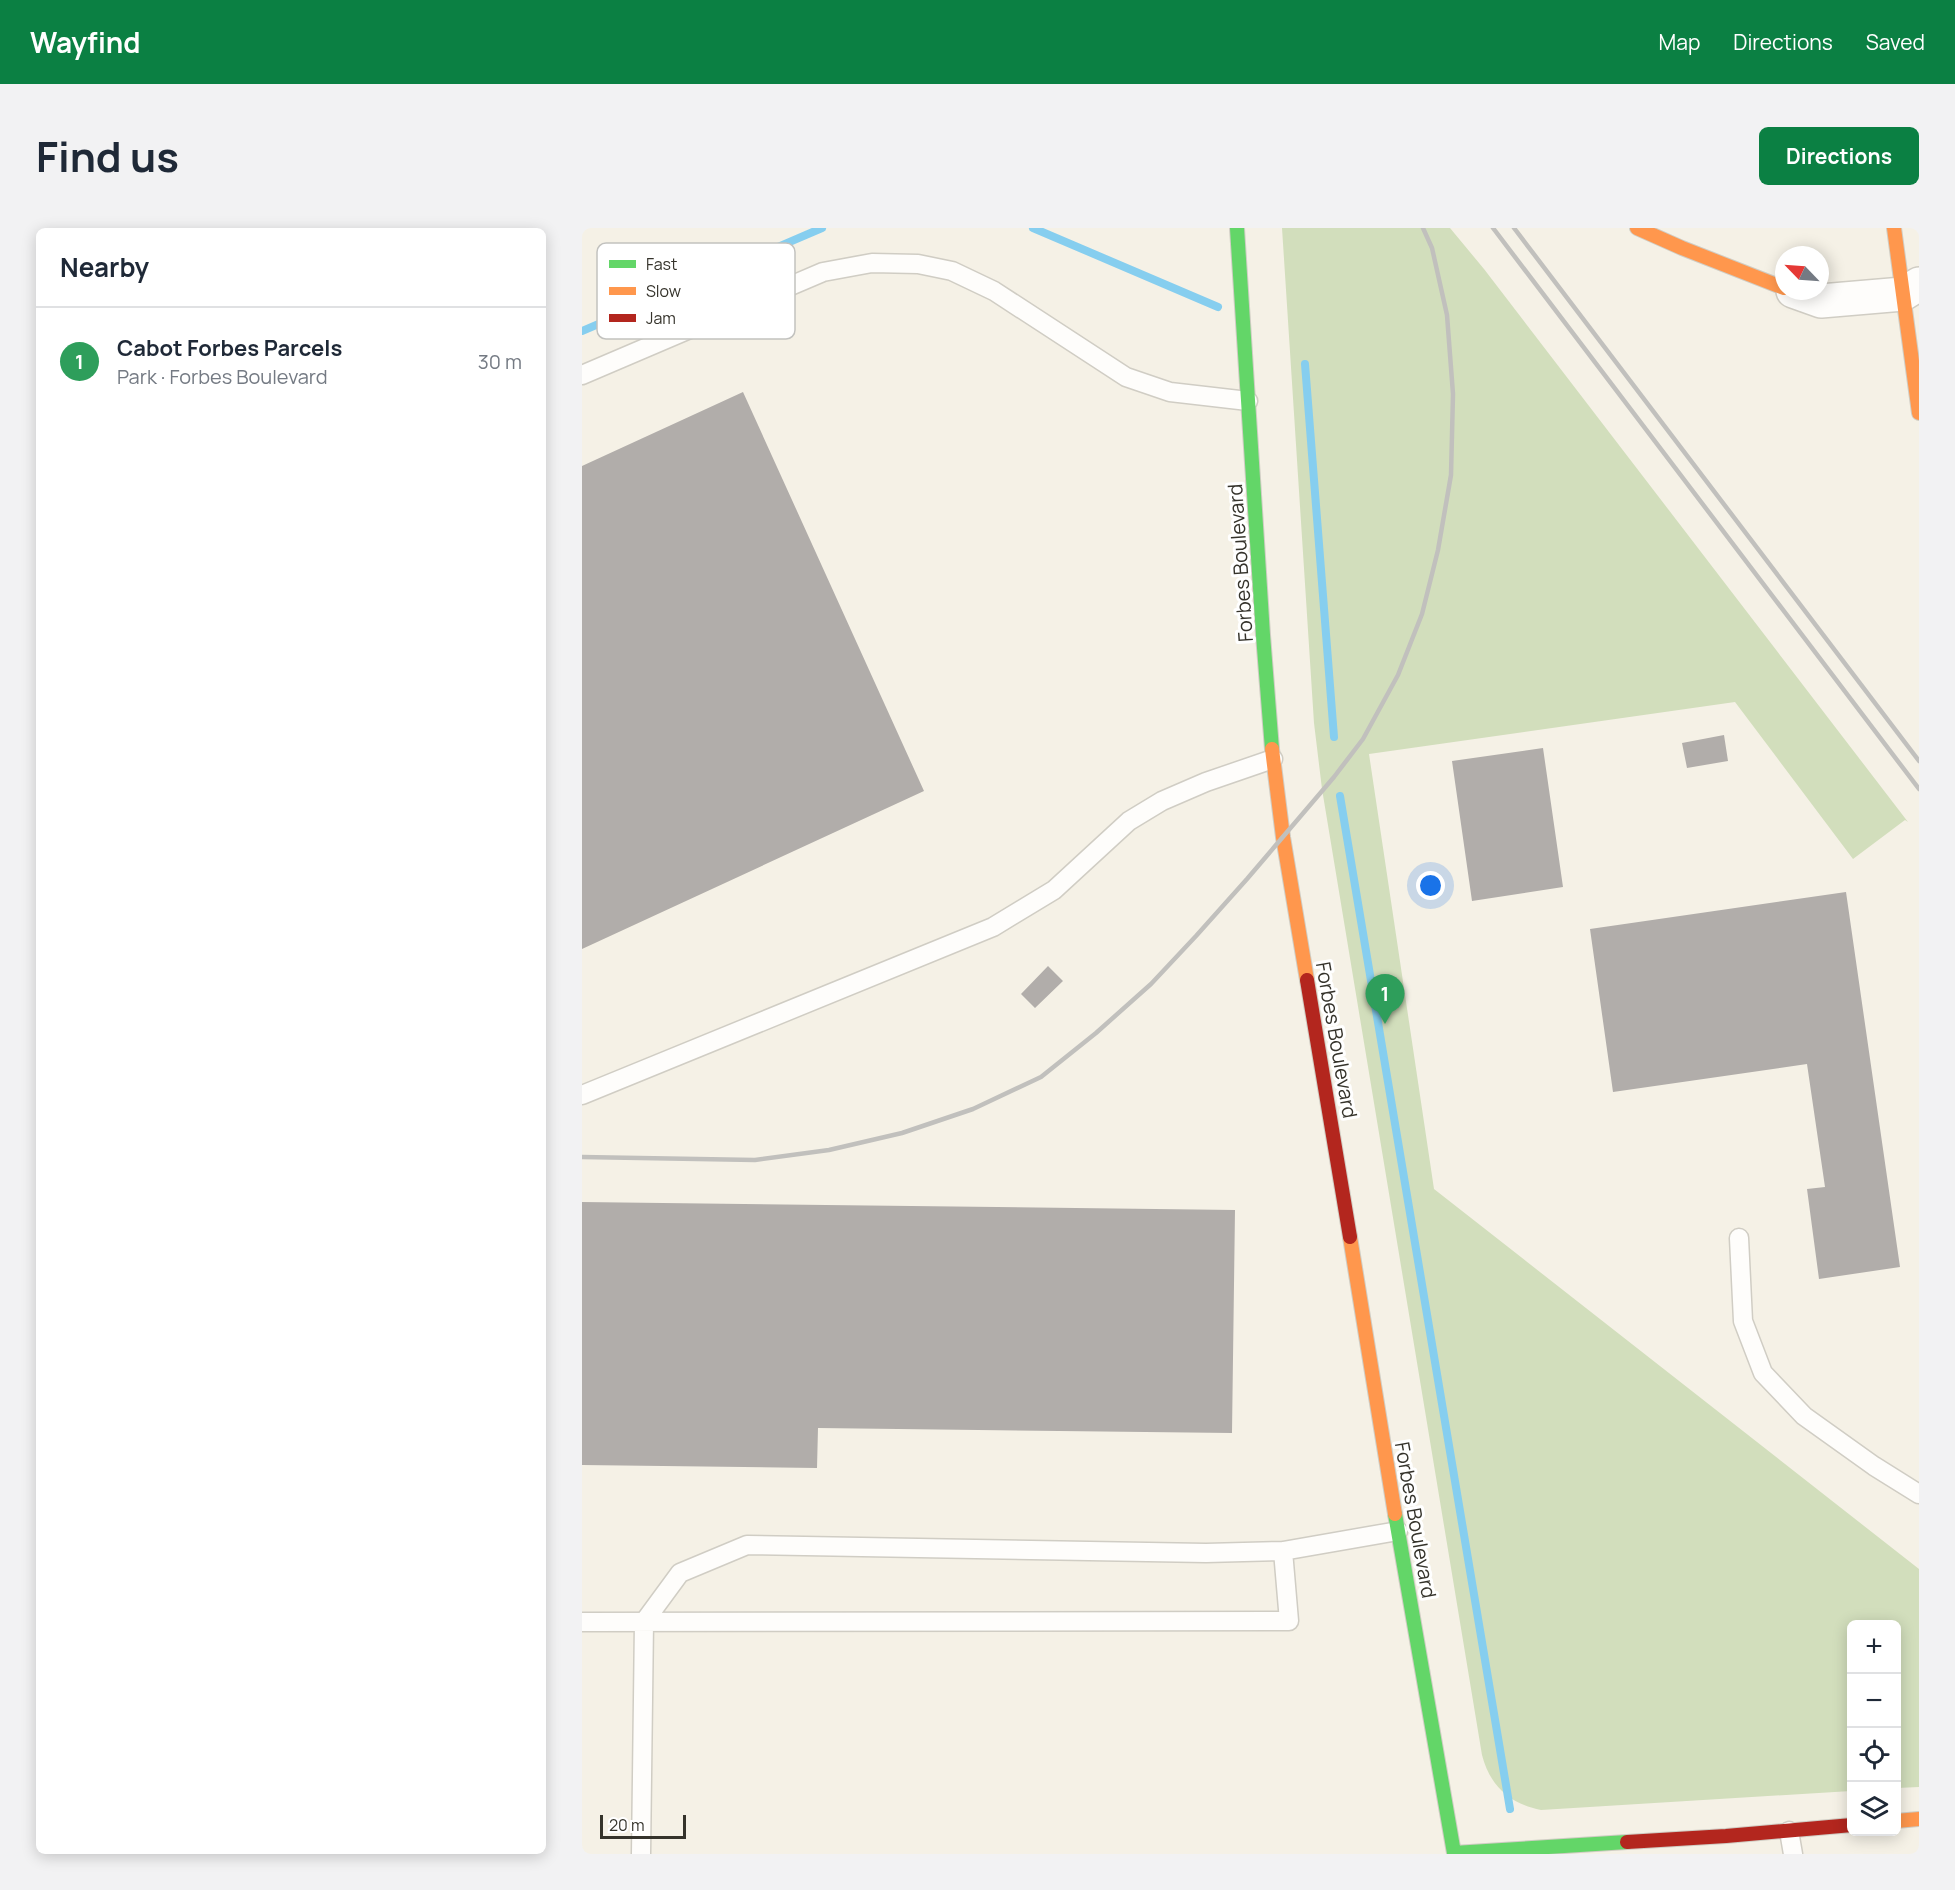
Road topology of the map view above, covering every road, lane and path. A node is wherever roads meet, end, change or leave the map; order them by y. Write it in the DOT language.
graph roads {
  1 [pos="1238,228"];
  2 [pos="1637,228"];
  3 [pos="1894,228"];
  4 [pos="795,284"];
  5 [pos="1775,284"];
  6 [pos="1911,289"];
  7 [pos="1829,300"];
  8 [pos="667,339"];
  9 [pos="1916,370"];
  10 [pos="582,375"];
  11 [pos="1248,401"];
  12 [pos="1919,412"];
  13 [pos="1273,759"];
  14 [pos="582,1095"];
  15 [pos="1739,1238"];
  16 [pos="1919,1494"];
  17 [pos="1398,1531"];
  18 [pos="1283,1551"];
  19 [pos="582,1622"];
  20 [pos="644,1622"];
  21 [pos="1919,1819"];
  22 [pos="1901,1821"];
  23 [pos="1847,1825"];
  24 [pos="1789,1831"];
  25 [pos="1727,1845"];
  26 [pos="1443,1853"];
  27 [pos="640,1854"];
  28 [pos="1792,1854"];
  1 -- 11 [label="street, Forbes Boulevard"];
  2 -- 5 [label="street"];
  3 -- 6 [label="street"];
  4 -- 11 [label="lane"];
  6 -- 7 [label="street"];
  6 -- 9 [label="street"];
  8 -- 10 [label="lane"];
  9 -- 12 [label="street"];
  11 -- 13 [label="street, Forbes Boulevard"];
  13 -- 14 [label="lane"];
  13 -- 17 [label="street, Forbes Boulevard"];
  15 -- 16 [label="lane"];
  17 -- 18 [label="lane"];
  17 -- 26 [label="street, Forbes Boulevard"];
  18 -- 20 [label="lane"];
  18 -- 20 [label="lane"];
  19 -- 20 [label="lane"];
  20 -- 27 [label="lane"];
  21 -- 22 [label="street"];
  23 -- 24 [label="street"];
  24 -- 25 [label="street"];
  24 -- 28 [label="lane"];
  25 -- 26 [label="street"];
}
